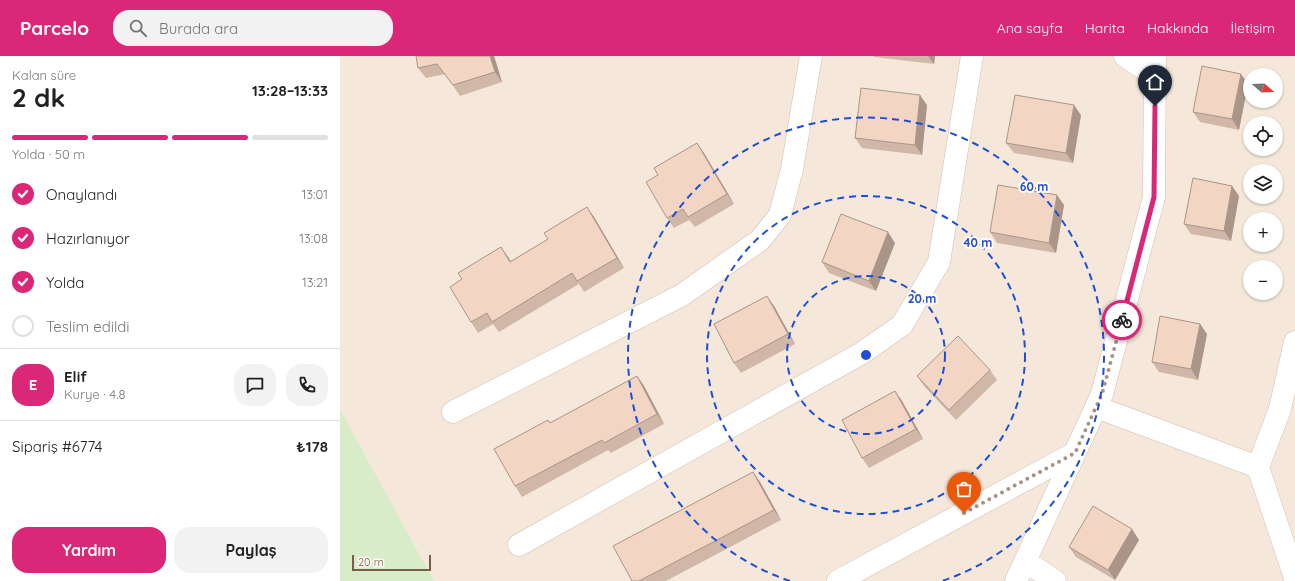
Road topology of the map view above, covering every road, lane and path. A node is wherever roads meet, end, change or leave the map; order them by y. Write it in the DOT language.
graph roads {
  1 [pos="811,56"];
  2 [pos="972,56"];
  3 [pos="1125,56"];
  4 [pos="1155,66"];
  5 [pos="1295,342"];
  6 [pos="1096,407"];
  7 [pos="453,412"];
  8 [pos="1075,453"];
  9 [pos="1258,467"];
  10 [pos="519,545"];
  11 [pos="1025,561"];
  12 [pos="1295,578"];
  13 [pos="838,581"];
  14 [pos="1016,581"];
  15 [pos="1056,581"];
  1 -- 7 [label="street"];
  2 -- 10 [label="street"];
  3 -- 4 [label="street"];
  4 -- 6 [label="street"];
  5 -- 9 [label="street"];
  6 -- 8 [label="street"];
  6 -- 9 [label="street"];
  8 -- 11 [label="street"];
  8 -- 13 [label="street"];
  9 -- 12 [label="street"];
  11 -- 14 [label="street"];
  11 -- 15 [label="street"];
}
